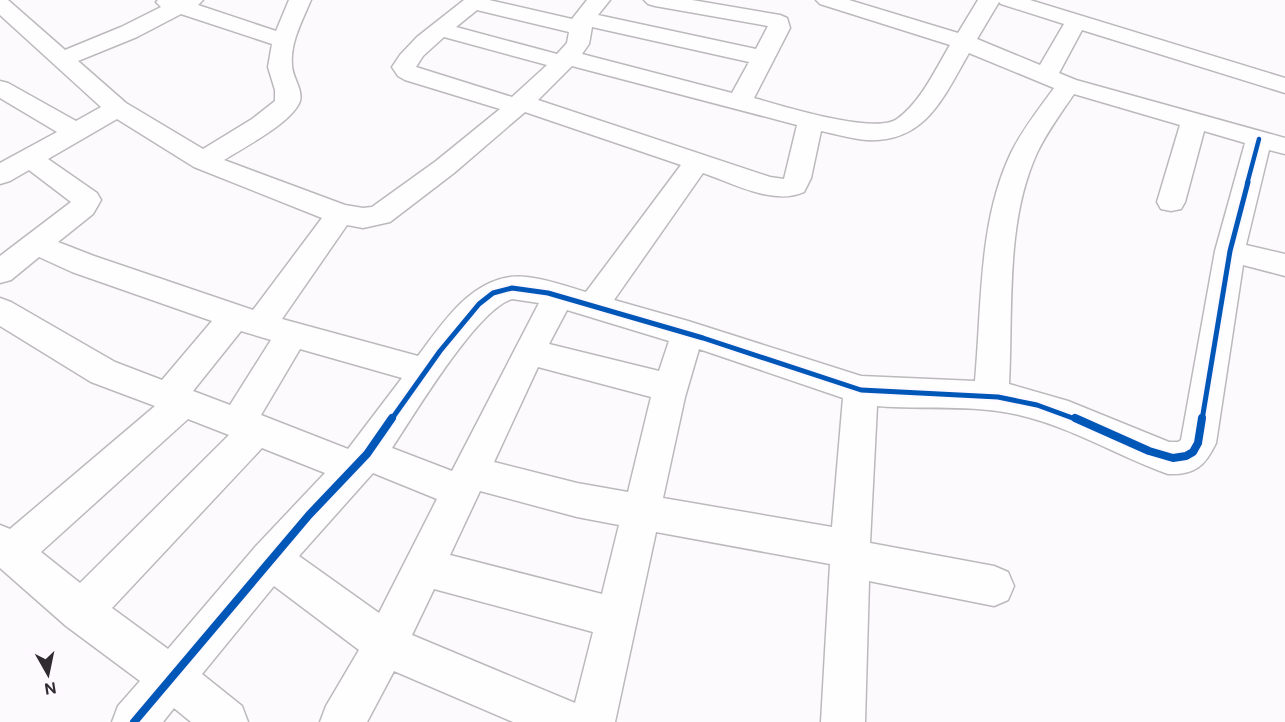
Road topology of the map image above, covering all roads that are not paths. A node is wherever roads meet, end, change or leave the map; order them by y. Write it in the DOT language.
graph roads {
  1 [pos="300,0"];
  2 [pos="655,0"];
  3 [pos="988,0"];
  4 [pos="1008,0"];
  5 [pos="476,1"];
  6 [pos="835,1"];
  7 [pos="178,2"];
  8 [pos="0,4"];
  9 [pos="1054,6"];
  10 [pos="588,15"];
  11 [pos="1077,20"];
  12 [pos="440,29"];
  13 [pos="285,41"];
  14 [pos="963,42"];
  15 [pos="764,58"];
  16 [pos="62,59"];
  17 [pos="564,60"];
  18 [pos="1057,80"];
  19 [pos="1285,86"];
  20 [pos="0,88"];
  21 [pos="740,101"];
  22 [pos="519,104"];
  23 [pos="117,108"];
  24 [pos="811,121"];
  25 [pos="1194,121"];
  26 [pos="76,132"];
  27 [pos="1272,143"];
  28 [pos="30,158"];
  29 [pos="203,161"];
  30 [pos="698,161"];
  31 [pos="0,175"];
  32 [pos="1172,202"];
  33 [pos="340,214"];
  34 [pos="36,244"];
  35 [pos="1230,250"];
  36 [pos="1285,265"];
  37 [pos="0,272"];
  38 [pos="559,296"];
  39 [pos="593,306"];
  40 [pos="0,310"];
  41 [pos="248,321"];
  42 [pos="688,333"];
  43 [pos="292,334"];
  44 [pos="529,352"];
  45 [pos="426,371"];
  46 [pos="671,388"];
  47 [pos="861,390"];
  48 [pos="991,396"];
  49 [pos="176,399"];
  50 [pos="248,426"];
  51 [pos="361,461"];
  52 [pos="465,482"];
  53 [pos="642,513"];
  54 [pos="6,548"];
  55 [pos="851,553"];
  56 [pos="270,559"];
  57 [pos="423,567"];
  58 [pos="994,586"];
  59 [pos="81,611"];
  60 [pos="616,618"];
  61 [pos="386,644"];
  62 [pos="172,678"];
  63 [pos="134,722"];
  64 [pos="226,722"];
  65 [pos="342,722"];
  66 [pos="566,722"];
  67 [pos="593,722"];
  68 [pos="843,722"];
  1 -- 13 [label="street"];
  2 -- 15 [label="street"];
  3 -- 14 [label="street"];
  4 -- 9 [label="street"];
  5 -- 10 [label="street"];
  5 -- 12 [label="street"];
  6 -- 14 [label="street"];
  7 -- 13 [label="street"];
  7 -- 16 [label="street"];
  8 -- 16 [label="street"];
  9 -- 11 [label="street"];
  10 -- 15 [label="street"];
  10 -- 17 [label="street"];
  11 -- 18 [label="street"];
  11 -- 19 [label="street"];
  12 -- 17 [label="street"];
  12 -- 22 [label="street"];
  13 -- 29 [label="street"];
  14 -- 18 [label="street"];
  14 -- 24 [label="street"];
  15 -- 21 [label="street"];
  16 -- 23 [label="street"];
  17 -- 21 [label="street"];
  17 -- 22 [label="street"];
  18 -- 25 [label="street"];
  18 -- 48 [label="street"];
  20 -- 26 [label="street"];
  21 -- 24 [label="street"];
  22 -- 30 [label="street"];
  22 -- 33 [label="street"];
  23 -- 26 [label="street"];
  23 -- 29 [label="street"];
  24 -- 30 [label="street"];
  25 -- 27 [label="street"];
  25 -- 32 [label="street"];
  26 -- 28 [label="street"];
  27 -- 35 [label="street"];
  28 -- 31 [label="street"];
  28 -- 34 [label="street"];
  29 -- 33 [label="street"];
  30 -- 39 [label="street"];
  33 -- 41 [label="street"];
  34 -- 37 [label="street"];
  34 -- 41 [label="street"];
  35 -- 36 [label="street"];
  35 -- 48 [label="street"];
  38 -- 39 [label="street"];
  38 -- 44 [label="street"];
  38 -- 45 [label="street"];
  39 -- 42 [label="street"];
  40 -- 49 [label="street"];
  41 -- 43 [label="street"];
  41 -- 49 [label="street"];
  42 -- 46 [label="street"];
  42 -- 47 [label="street"];
  43 -- 45 [label="street"];
  43 -- 50 [label="street"];
  44 -- 46 [label="street"];
  44 -- 52 [label="street"];
  45 -- 51 [label="street"];
  46 -- 53 [label="street"];
  47 -- 48 [label="street"];
  47 -- 55 [label="street"];
  49 -- 50 [label="street"];
  49 -- 54 [label="street"];
  50 -- 51 [label="street"];
  50 -- 59 [label="street"];
  51 -- 52 [label="street"];
  51 -- 56 [label="street"];
  52 -- 53 [label="street"];
  52 -- 57 [label="street"];
  53 -- 55 [label="street"];
  53 -- 60 [label="street"];
  54 -- 59 [label="street"];
  55 -- 58 [label="street"];
  55 -- 68 [label="street"];
  56 -- 61 [label="street"];
  56 -- 62 [label="street"];
  57 -- 60 [label="street"];
  57 -- 61 [label="street"];
  59 -- 62 [label="street"];
  60 -- 67 [label="street"];
  61 -- 65 [label="street"];
  61 -- 66 [label="street"];
  62 -- 63 [label="street"];
  62 -- 64 [label="street"];
}
